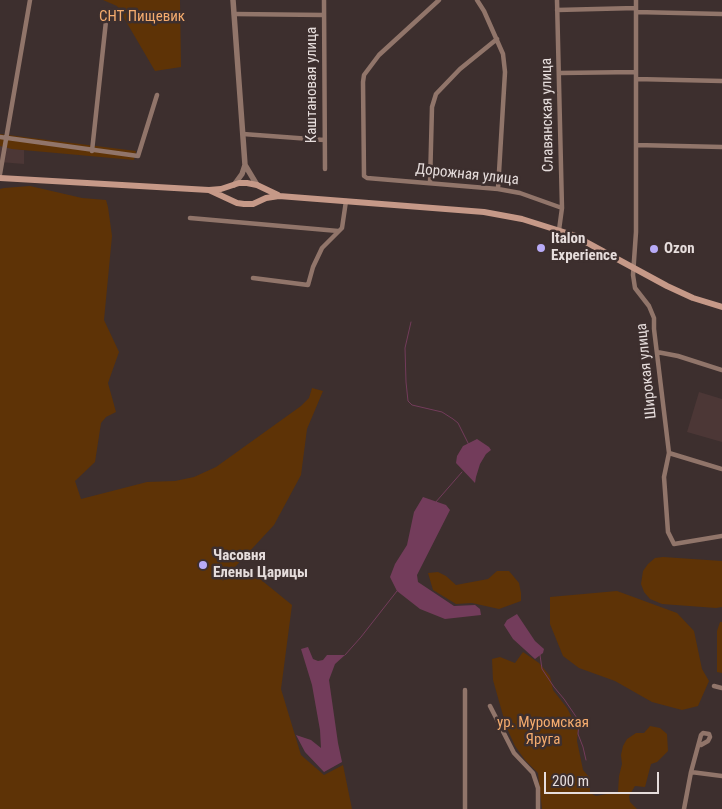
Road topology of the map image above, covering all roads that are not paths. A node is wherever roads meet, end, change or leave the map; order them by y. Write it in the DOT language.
graph roads {
  1 [pos="30,0"];
  2 [pos="233,0"];
  3 [pos="324,0"];
  4 [pos="439,0"];
  5 [pos="478,0"];
  6 [pos="557,0"];
  7 [pos="636,0"];
  8 [pos="558,10"];
  9 [pos="636,10"];
  10 [pos="234,14"];
  11 [pos="722,14"];
  12 [pos="324,15"];
  13 [pos="106,21"];
  14 [pos="497,39"];
  15 [pos="636,72"];
  16 [pos="560,73"];
  17 [pos="636,79"];
  18 [pos="722,81"];
  19 [pos="156,95"];
  20 [pos="243,134"];
  21 [pos="0,137"];
  22 [pos="6,138"];
  23 [pos="324,140"];
  24 [pos="636,145"];
  25 [pos="722,147"];
  26 [pos="92,150"];
  27 [pos="245,165"];
  28 [pos="325,169"];
  29 [pos="0,176"];
  30 [pos="430,184"];
  31 [pos="234,185"];
  32 [pos="257,185"];
  33 [pos="498,188"];
  34 [pos="209,190"];
  35 [pos="279,196"];
  36 [pos="232,200"];
  37 [pos="346,201"];
  38 [pos="257,202"];
  39 [pos="562,208"];
  40 [pos="190,218"];
  41 [pos="558,230"];
  42 [pos="338,231"];
  43 [pos="633,268"];
  44 [pos="253,278"];
  45 [pos="722,307"];
  46 [pos="657,352"];
  47 [pos="722,370"];
  48 [pos="669,453"];
  49 [pos="722,469"];
  50 [pos="722,536"];
  51 [pos="714,686"];
  52 [pos="722,688"];
  53 [pos="465,690"];
  54 [pos="490,706"];
  55 [pos="698,745"];
  56 [pos="691,772"];
  57 [pos="722,776"];
  58 [pos="465,809"];
  59 [pos="538,809"];
  60 [pos="684,809"];
  1 -- 22 [label="street"];
  2 -- 10 [label="street"];
  3 -- 12 [label="street, Каштановая улица"];
  4 -- 30 [label="street, Дорожная улица"];
  5 -- 14 [label="street"];
  6 -- 8 [label="street, Славянская улица"];
  7 -- 9 [label="street, Широкая улица"];
  8 -- 9 [label="street"];
  8 -- 16 [label="street, Славянская улица"];
  9 -- 11 [label="street"];
  9 -- 15 [label="street, Широкая улица"];
  10 -- 12 [label="street"];
  10 -- 20 [label="street"];
  12 -- 23 [label="street, Каштановая улица"];
  13 -- 26 [label="street"];
  14 -- 30 [label="street"];
  14 -- 33 [label="street"];
  15 -- 16 [label="street"];
  15 -- 17 [label="street, Широкая улица"];
  16 -- 39 [label="street, Славянская улица"];
  17 -- 18 [label="street"];
  17 -- 24 [label="street, Широкая улица"];
  19 -- 26 [label="street"];
  20 -- 23 [label="street"];
  20 -- 27 [label="street"];
  21 -- 22 [label="street"];
  22 -- 26 [label="street"];
  22 -- 29 [label="street"];
  23 -- 28 [label="street, Каштановая улица"];
  24 -- 25 [label="street"];
  24 -- 43 [label="street, Широкая улица"];
  27 -- 31 [label="street"];
  27 -- 32 [label="street"];
  29 -- 34 [label="main road"];
  30 -- 33 [label="street, Дорожная улица"];
  31 -- 32 [label="main road"];
  31 -- 34 [label="main road"];
  31 -- 36 [label="main road"];
  32 -- 35 [label="main road"];
  32 -- 38 [label="main road"];
  33 -- 39 [label="street, Дорожная улица"];
  34 -- 36 [label="main road"];
  35 -- 37 [label="main road"];
  35 -- 38 [label="main road"];
  36 -- 38 [label="main road"];
  37 -- 41 [label="main road"];
  37 -- 42 [label="street"];
  39 -- 41 [label="street, Славянская улица"];
  40 -- 42 [label="street"];
  41 -- 43 [label="main road"];
  42 -- 44 [label="street"];
  43 -- 45 [label="main road"];
  43 -- 46 [label="street, Широкая улица"];
  46 -- 47 [label="street"];
  46 -- 48 [label="street, Широкая улица"];
  48 -- 49 [label="street"];
  48 -- 50 [label="street, Широкая улица"];
  51 -- 52 [label="street"];
  53 -- 58 [label="street"];
  54 -- 59 [label="street"];
  55 -- 56 [label="street"];
  56 -- 57 [label="street"];
  56 -- 60 [label="street"];
}
